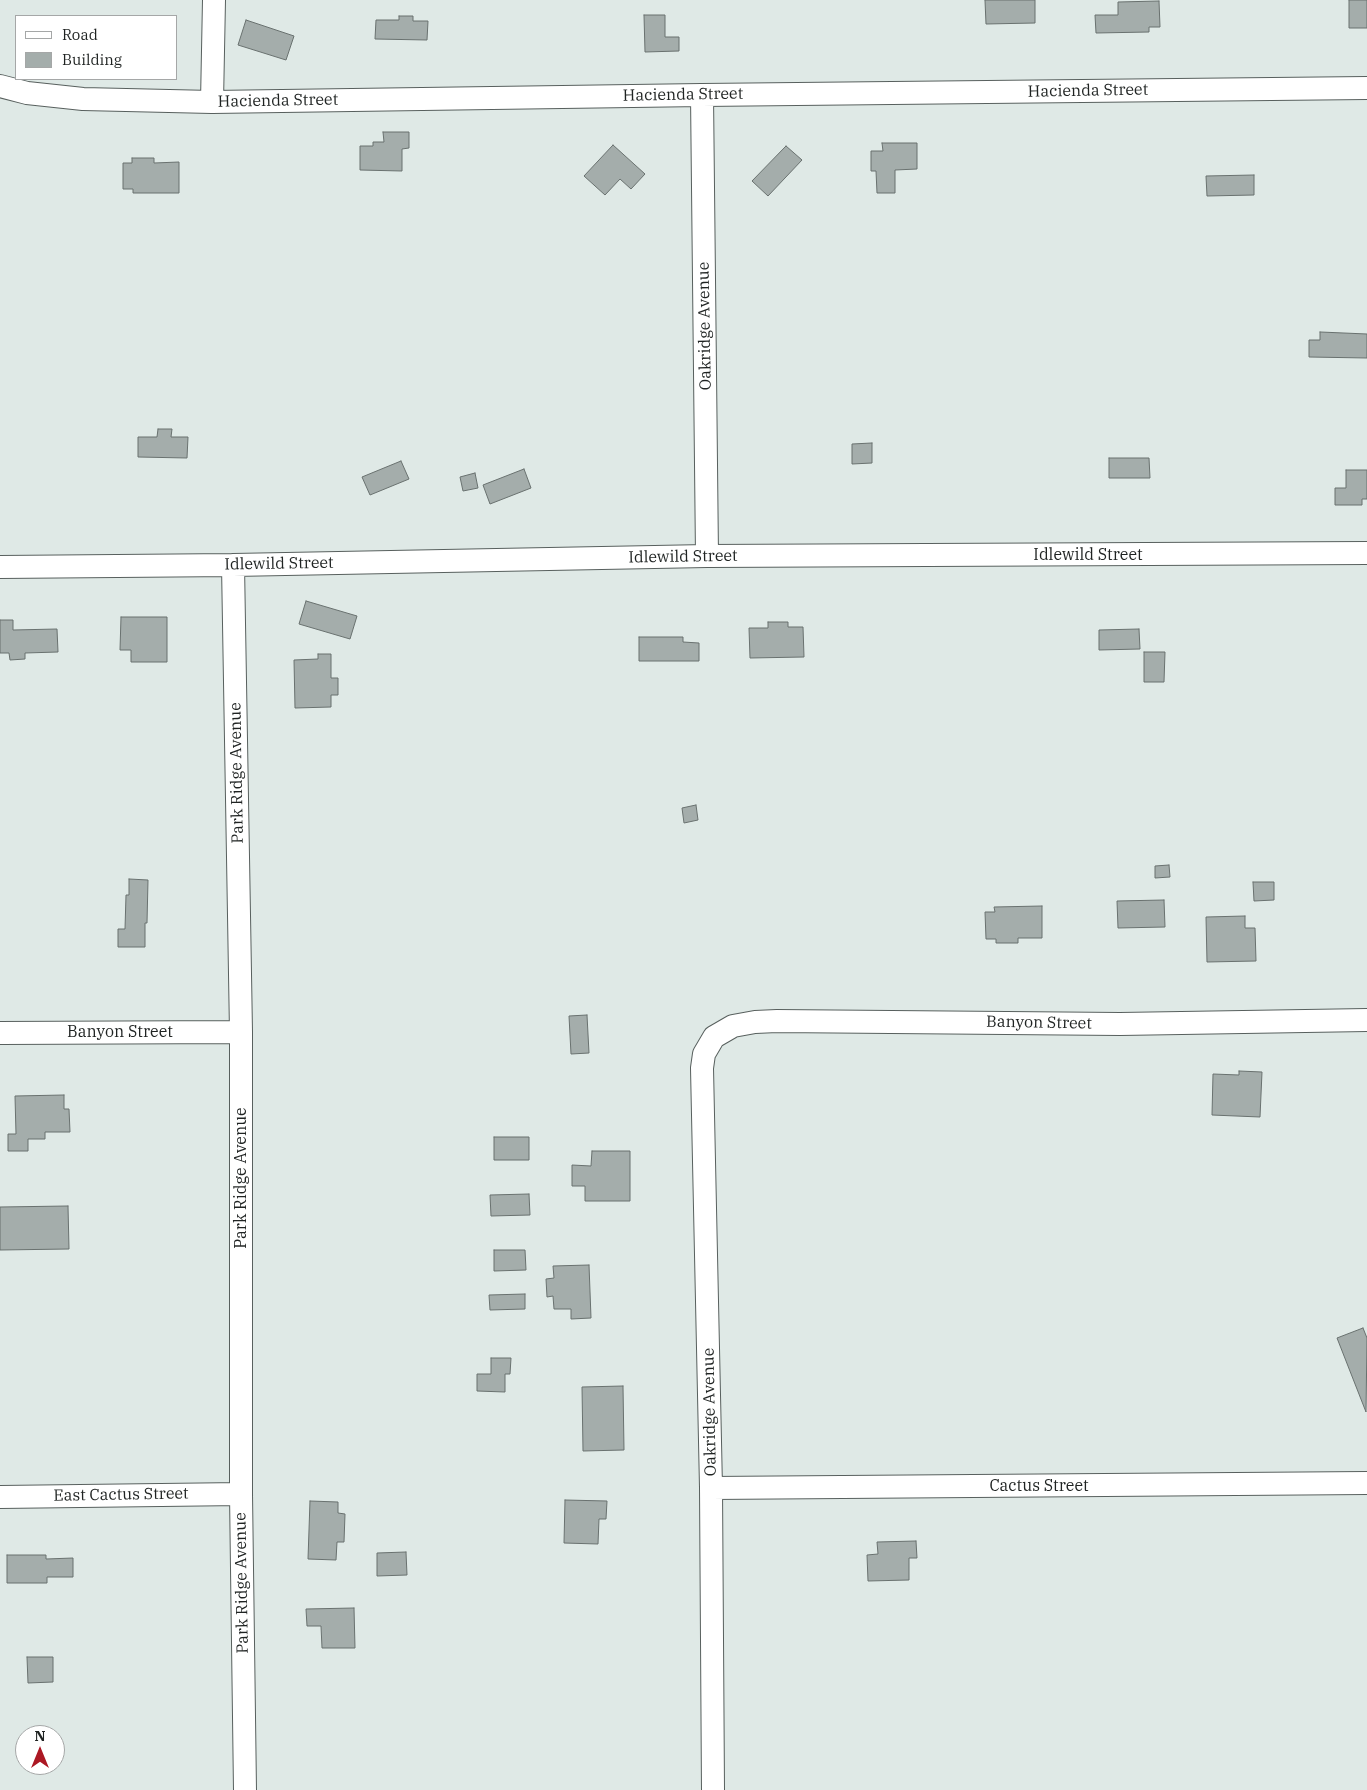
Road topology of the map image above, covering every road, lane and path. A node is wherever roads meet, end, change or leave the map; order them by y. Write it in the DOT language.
graph roads {
  1 [pos="214,0"];
  2 [pos="0,86"];
  3 [pos="1367,88"];
  4 [pos="702,95"];
  5 [pos="212,102"];
  6 [pos="1367,553"];
  7 [pos="707,556"];
  8 [pos="233,565"];
  9 [pos="0,567"];
  10 [pos="1367,1020"];
  11 [pos="241,1032"];
  12 [pos="0,1033"];
  13 [pos="714,1037"];
  14 [pos="1367,1483"];
  15 [pos="711,1488"];
  16 [pos="241,1494"];
  17 [pos="0,1497"];
  18 [pos="245,1790"];
  19 [pos="713,1790"];
  1 -- 5 [label="street"];
  2 -- 5 [label="street, Hacienda Street"];
  3 -- 4 [label="street, Hacienda Street"];
  4 -- 5 [label="street, Hacienda Street"];
  4 -- 7 [label="street, Oakridge Avenue"];
  6 -- 7 [label="street, Idlewild Street"];
  7 -- 8 [label="street, Idlewild Street"];
  8 -- 9 [label="street, Idlewild Street"];
  8 -- 11 [label="street, Park Ridge Avenue"];
  10 -- 13 [label="street, Banyon Street"];
  11 -- 12 [label="street, Banyon Street"];
  11 -- 16 [label="street, Park Ridge Avenue"];
  13 -- 15 [label="street, Oakridge Avenue"];
  14 -- 15 [label="street, Cactus Street"];
  15 -- 19 [label="street, Oakridge Avenue"];
  16 -- 17 [label="street, East Cactus Street"];
  16 -- 18 [label="street, Park Ridge Avenue"];
}
